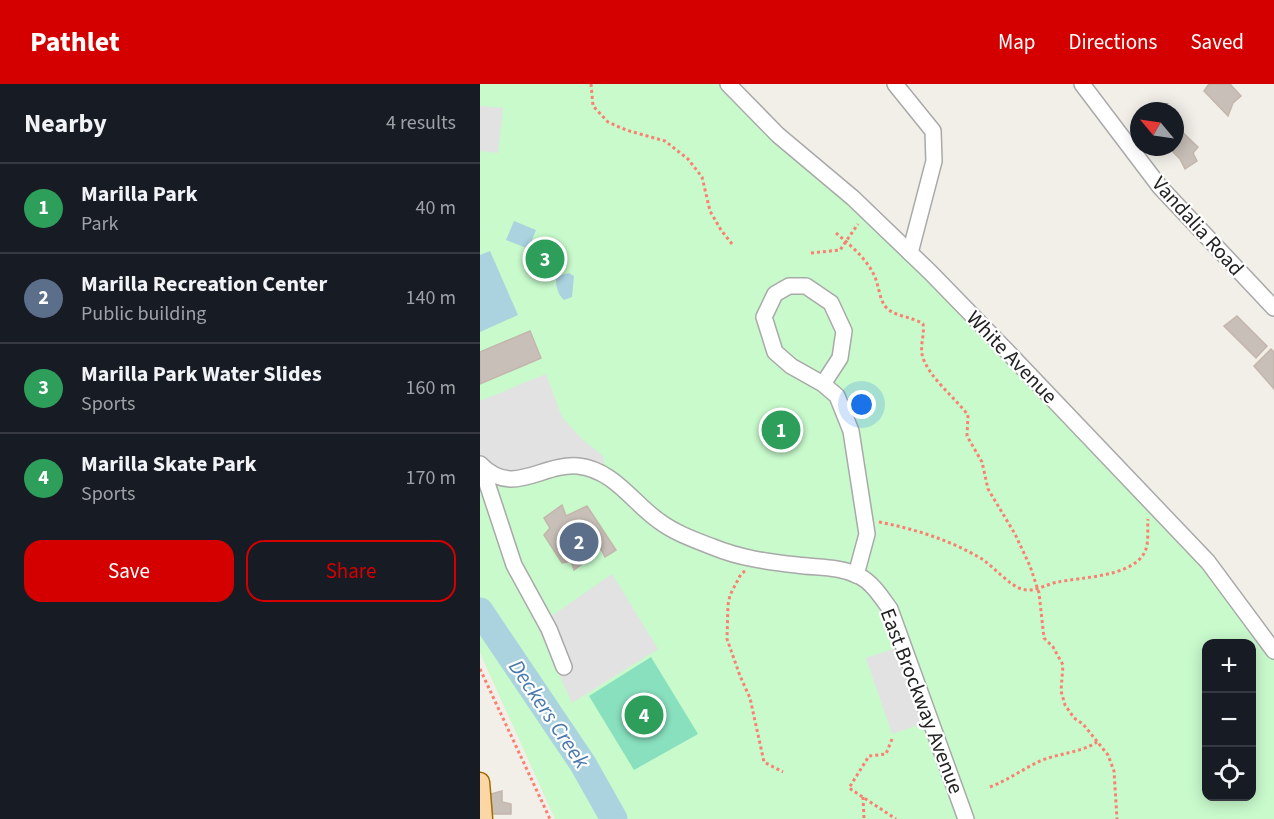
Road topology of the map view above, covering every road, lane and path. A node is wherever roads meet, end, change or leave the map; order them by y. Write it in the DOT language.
graph roads {
  1 [pos="591,84"];
  2 [pos="728,84"];
  3 [pos="895,84"];
  4 [pos="1082,84"];
  5 [pos="860,222"];
  6 [pos="836,233"];
  7 [pos="846,242"];
  8 [pos="732,244"];
  9 [pos="811,253"];
  10 [pos="910,253"];
  11 [pos="1274,308"];
  12 [pos="823,384"];
  13 [pos="481,465"];
  14 [pos="1147,496"];
  15 [pos="865,521"];
  16 [pos="759,561"];
  17 [pos="856,575"];
  18 [pos="1038,589"];
  19 [pos="1274,651"];
  20 [pos="564,667"];
  21 [pos="480,669"];
  22 [pos="892,739"];
  23 [pos="1097,742"];
  24 [pos="783,772"];
  25 [pos="480,782"];
  26 [pos="990,787"];
  27 [pos="863,797"];
  28 [pos="483,819"];
  29 [pos="550,819"];
  30 [pos="864,819"];
  31 [pos="896,819"];
  32 [pos="966,819"];
  33 [pos="1117,819"];
  1 -- 8 [label="path"];
  2 -- 10 [label="street, White Avenue"];
  3 -- 10 [label="street"];
  4 -- 11 [label="street, Vandalia Road"];
  5 -- 7 [label="path"];
  6 -- 7 [label="path"];
  7 -- 9 [label="path"];
  7 -- 18 [label="path"];
  10 -- 14 [label="street, White Avenue"];
  12 -- 12 [label="street"];
  12 -- 15 [label="street"];
  13 -- 16 [label="street, East Brockway Avenue"];
  13 -- 20 [label="street"];
  14 -- 18 [label="path"];
  14 -- 19 [label="street, White Avenue"];
  15 -- 17 [label="street"];
  15 -- 18 [label="path"];
  16 -- 17 [label="street, East Brockway Avenue"];
  16 -- 24 [label="path"];
  17 -- 32 [label="street, East Brockway Avenue"];
  18 -- 23 [label="path"];
  21 -- 29 [label="path"];
  22 -- 27 [label="path"];
  23 -- 26 [label="path"];
  23 -- 33 [label="path"];
  25 -- 28 [label="main road"];
  27 -- 30 [label="path"];
  27 -- 31 [label="path"];
}
